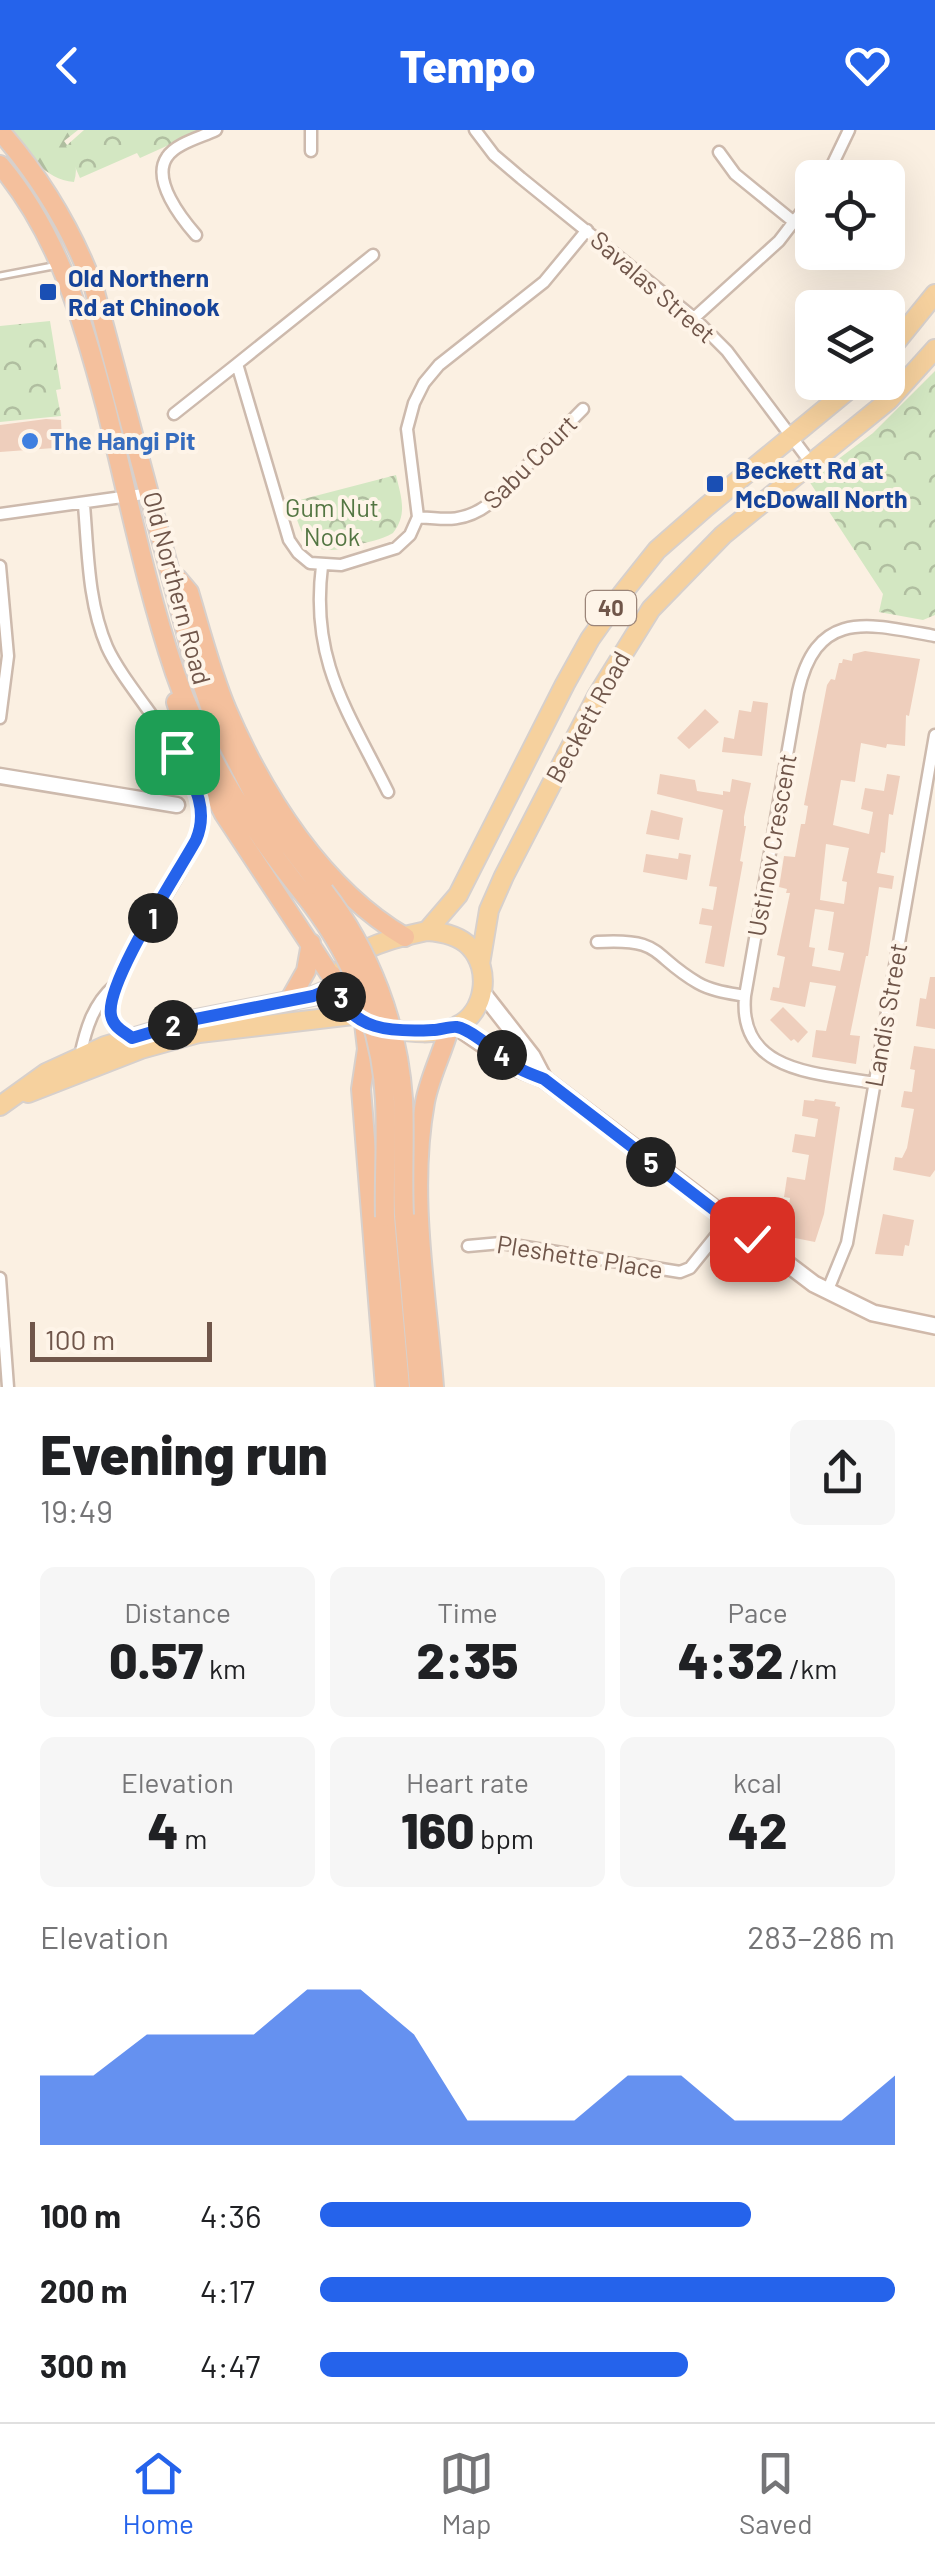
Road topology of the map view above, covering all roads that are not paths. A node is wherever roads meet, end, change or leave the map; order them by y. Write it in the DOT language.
graph roads {
  1 [pos="216,130"];
  2 [pos="311,130"];
  3 [pos="474,130"];
  4 [pos="849,130"];
  5 [pos="0,131"];
  6 [pos="311,150"];
  7 [pos="720,152"];
  8 [pos="835,160"];
  9 [pos="0,165"];
  10 [pos="794,222"];
  11 [pos="587,230"];
  12 [pos="196,235"];
  13 [pos="373,255"];
  14 [pos="61,264"];
  15 [pos="0,276"];
  16 [pos="935,294"];
  17 [pos="694,318"];
  18 [pos="905,331"];
  19 [pos="935,348"];
  20 [pos="237,364"];
  21 [pos="836,400"];
  22 [pos="583,409"];
  23 [pos="174,414"];
  24 [pos="791,437"];
  25 [pos="811,464"];
  26 [pos="151,493"];
  27 [pos="128,498"];
  28 [pos="84,505"];
  29 [pos="0,514"];
  30 [pos="418,517"];
  31 [pos="0,566"];
  32 [pos="322,566"];
  33 [pos="171,571"];
  34 [pos="935,636"];
  35 [pos="166,644"];
  36 [pos="0,718"];
  37 [pos="935,735"];
  38 [pos="0,776"];
  39 [pos="388,792"];
  40 [pos="176,805"];
  41 [pos="317,897"];
  42 [pos="428,931"];
  43 [pos="404,937"];
  44 [pos="598,942"];
  45 [pos="311,943"];
  46 [pos="480,964"];
  47 [pos="340,983"];
  48 [pos="115,985"];
  49 [pos="482,992"];
  50 [pos="745,996"];
  51 [pos="289,1001"];
  52 [pos="359,1019"];
  53 [pos="453,1028"];
  54 [pos="132,1038"];
  55 [pos="80,1056"];
  56 [pos="544,1079"];
  57 [pos="875,1083"];
  58 [pos="18,1096"];
  59 [pos="0,1106"];
  60 [pos="395,1216"];
  61 [pos="728,1221"];
  62 [pos="468,1246"];
  63 [pos="0,1278"];
  64 [pos="827,1292"];
  65 [pos="935,1326"];
  66 [pos="8,1387"];
  67 [pos="385,1387"];
  68 [pos="400,1387"];
  69 [pos="419,1387"];
  70 [pos="434,1387"];
  1 -- 12 [label="street"];
  2 -- 6 [label="street"];
  3 -- 11 [label="street, Savalas Street"];
  4 -- 8 [label="street"];
  5 -- 26 [label="highway, Old Northern Road"];
  7 -- 10 [label="street"];
  9 -- 14 [label="highway, Old Northern Road"];
  10 -- 17 [label="street"];
  11 -- 17 [label="street, Savalas Street"];
  11 -- 30 [label="street"];
  13 -- 20 [label="street"];
  14 -- 15 [label="lane"];
  14 -- 27 [label="highway, Old Northern Road"];
  16 -- 18 [label="main road"];
  17 -- 24 [label="street, Savalas Street"];
  19 -- 25 [label="main road, Beckett Road / 40"];
  20 -- 23 [label="street"];
  20 -- 32 [label="street"];
  21 -- 24 [label="main road, Beckett Road / 40"];
  22 -- 30 [label="street, Sabu Court"];
  24 -- 25 [label="street, Savalas Street"];
  24 -- 42 [label="main road, Beckett Road / 40"];
  25 -- 46 [label="main road, Beckett Road / 40"];
  26 -- 27 [label="street"];
  26 -- 33 [label="highway, Old Northern Road"];
  27 -- 28 [label="street"];
  27 -- 35 [label="highway, Old Northern Road"];
  28 -- 29 [label="street"];
  28 -- 48 [label="street"];
  30 -- 32 [label="street"];
  31 -- 36 [label="street"];
  32 -- 39 [label="street"];
  33 -- 41 [label="highway, Old Northern Road"];
  33 -- 43 [label="highway"];
  34 -- 50 [label="street, Ustinov Crescent"];
  35 -- 41 [label="highway, Old Northern Road"];
  35 -- 45 [label="highway"];
  37 -- 57 [label="street, Landis Street"];
  38 -- 40 [label="street"];
  41 -- 60 [label="highway, Old Northern Road, bridge"];
  42 -- 43 [label="main road"];
  42 -- 46 [label="main road"];
  43 -- 47 [label="main road"];
  44 -- 50 [label="street"];
  45 -- 47 [label="highway"];
  45 -- 51 [label="highway"];
  46 -- 49 [label="main road, 40"];
  47 -- 51 [label="main road"];
  47 -- 52 [label="main road"];
  48 -- 54 [label="street"];
  48 -- 55 [label="street"];
  49 -- 53 [label="main road"];
  49 -- 56 [label="main road"];
  50 -- 57 [label="street, Ustinov Crescent"];
  51 -- 54 [label="main road"];
  52 -- 53 [label="main road"];
  52 -- 58 [label="main road"];
  52 -- 67 [label="highway"];
  53 -- 56 [label="main road"];
  53 -- 70 [label="highway"];
  54 -- 55 [label="main road"];
  55 -- 58 [label="main road"];
  56 -- 61 [label="main road"];
  57 -- 64 [label="street, Landis Street"];
  58 -- 59 [label="main road"];
  60 -- 68 [label="highway, Old Northern Road"];
  60 -- 69 [label="highway, Old Northern Road"];
  61 -- 62 [label="street, Pleshette Place"];
  61 -- 64 [label="main road"];
  63 -- 66 [label="street"];
  64 -- 65 [label="main road"];
}
